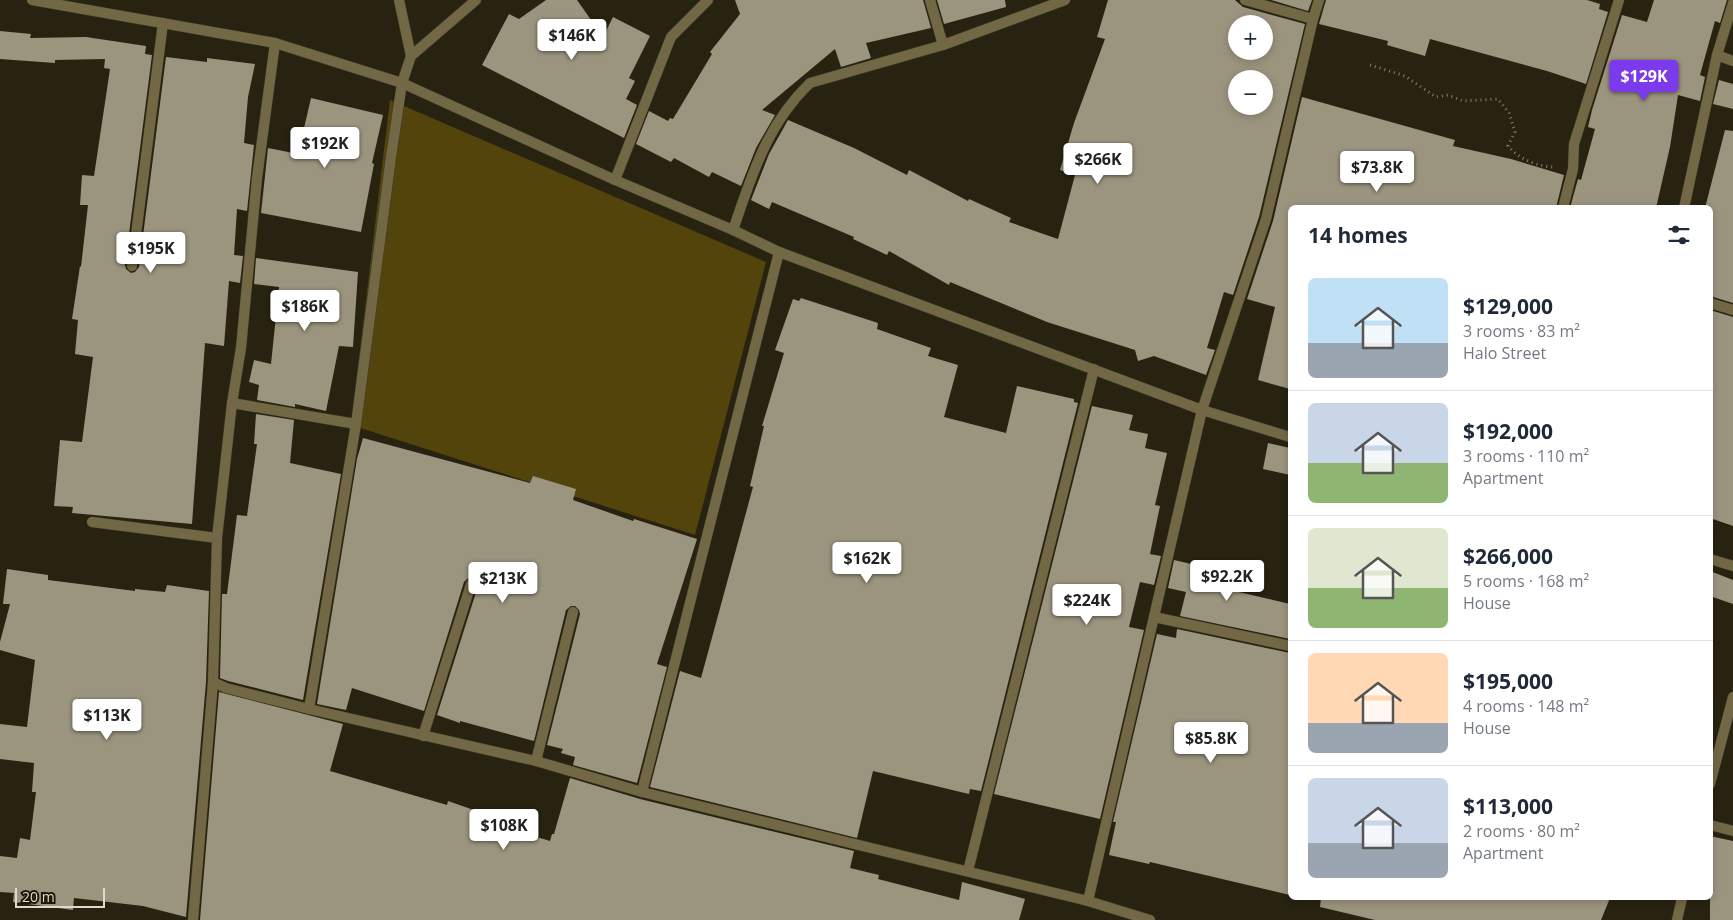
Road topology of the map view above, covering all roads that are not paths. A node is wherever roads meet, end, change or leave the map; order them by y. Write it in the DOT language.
graph roads {
  1 [pos="32,0"];
  2 [pos="399,0"];
  3 [pos="476,0"];
  4 [pos="708,0"];
  5 [pos="930,0"];
  6 [pos="1065,0"];
  7 [pos="1244,0"];
  8 [pos="1319,0"];
  9 [pos="1619,0"];
  10 [pos="1733,3"];
  11 [pos="1313,19"];
  12 [pos="163,22"];
  13 [pos="275,44"];
  14 [pos="943,45"];
  15 [pos="1717,55"];
  16 [pos="411,56"];
  17 [pos="1733,61"];
  18 [pos="402,83"];
  19 [pos="615,180"];
  20 [pos="1564,205"];
  21 [pos="1685,205"];
  22 [pos="733,230"];
  23 [pos="779,252"];
  24 [pos="132,266"];
  25 [pos="1713,304"];
  26 [pos="1733,310"];
  27 [pos="1094,369"];
  28 [pos="232,403"];
  29 [pos="1202,410"];
  30 [pos="356,424"];
  31 [pos="1288,436"];
  32 [pos="92,522"];
  33 [pos="217,538"];
  34 [pos="1713,560"];
  35 [pos="1733,566"];
  36 [pos="472,584"];
  37 [pos="573,612"];
  38 [pos="1154,617"];
  39 [pos="1288,646"];
  40 [pos="213,682"];
  41 [pos="1733,697"];
  42 [pos="309,709"];
  43 [pos="423,736"];
  44 [pos="536,761"];
  45 [pos="1713,773"];
  46 [pos="642,792"];
  47 [pos="1713,826"];
  48 [pos="1733,831"];
  49 [pos="968,871"];
  50 [pos="1682,900"];
  51 [pos="1088,901"];
  52 [pos="193,920"];
  53 [pos="1150,920"];
  54 [pos="1677,920"];
  1 -- 12 [label="street"];
  2 -- 16 [label="street"];
  3 -- 16 [label="street"];
  4 -- 19 [label="street"];
  5 -- 14 [label="street"];
  6 -- 14 [label="street"];
  7 -- 11 [label="street"];
  8 -- 11 [label="street"];
  9 -- 20 [label="street"];
  10 -- 15 [label="street"];
  11 -- 29 [label="street"];
  12 -- 13 [label="street"];
  12 -- 24 [label="street"];
  13 -- 18 [label="street"];
  13 -- 28 [label="street"];
  14 -- 22 [label="street"];
  15 -- 17 [label="street"];
  15 -- 21 [label="street"];
  16 -- 18 [label="street"];
  18 -- 19 [label="street"];
  18 -- 30 [label="street"];
  19 -- 22 [label="street"];
  22 -- 23 [label="street"];
  23 -- 27 [label="street"];
  23 -- 46 [label="street"];
  25 -- 26 [label="street"];
  27 -- 29 [label="street"];
  27 -- 49 [label="street"];
  28 -- 30 [label="street"];
  28 -- 33 [label="street"];
  29 -- 31 [label="street"];
  29 -- 38 [label="street"];
  30 -- 42 [label="street"];
  32 -- 33 [label="street"];
  33 -- 40 [label="street"];
  34 -- 35 [label="street"];
  36 -- 43 [label="street"];
  37 -- 44 [label="street"];
  38 -- 39 [label="street"];
  38 -- 51 [label="street"];
  40 -- 42 [label="street"];
  40 -- 52 [label="street"];
  41 -- 45 [label="street"];
  42 -- 43 [label="street"];
  43 -- 44 [label="street"];
  44 -- 46 [label="street"];
  46 -- 49 [label="street"];
  47 -- 48 [label="street"];
  49 -- 51 [label="street"];
  50 -- 54 [label="street"];
  51 -- 53 [label="street"];
}
